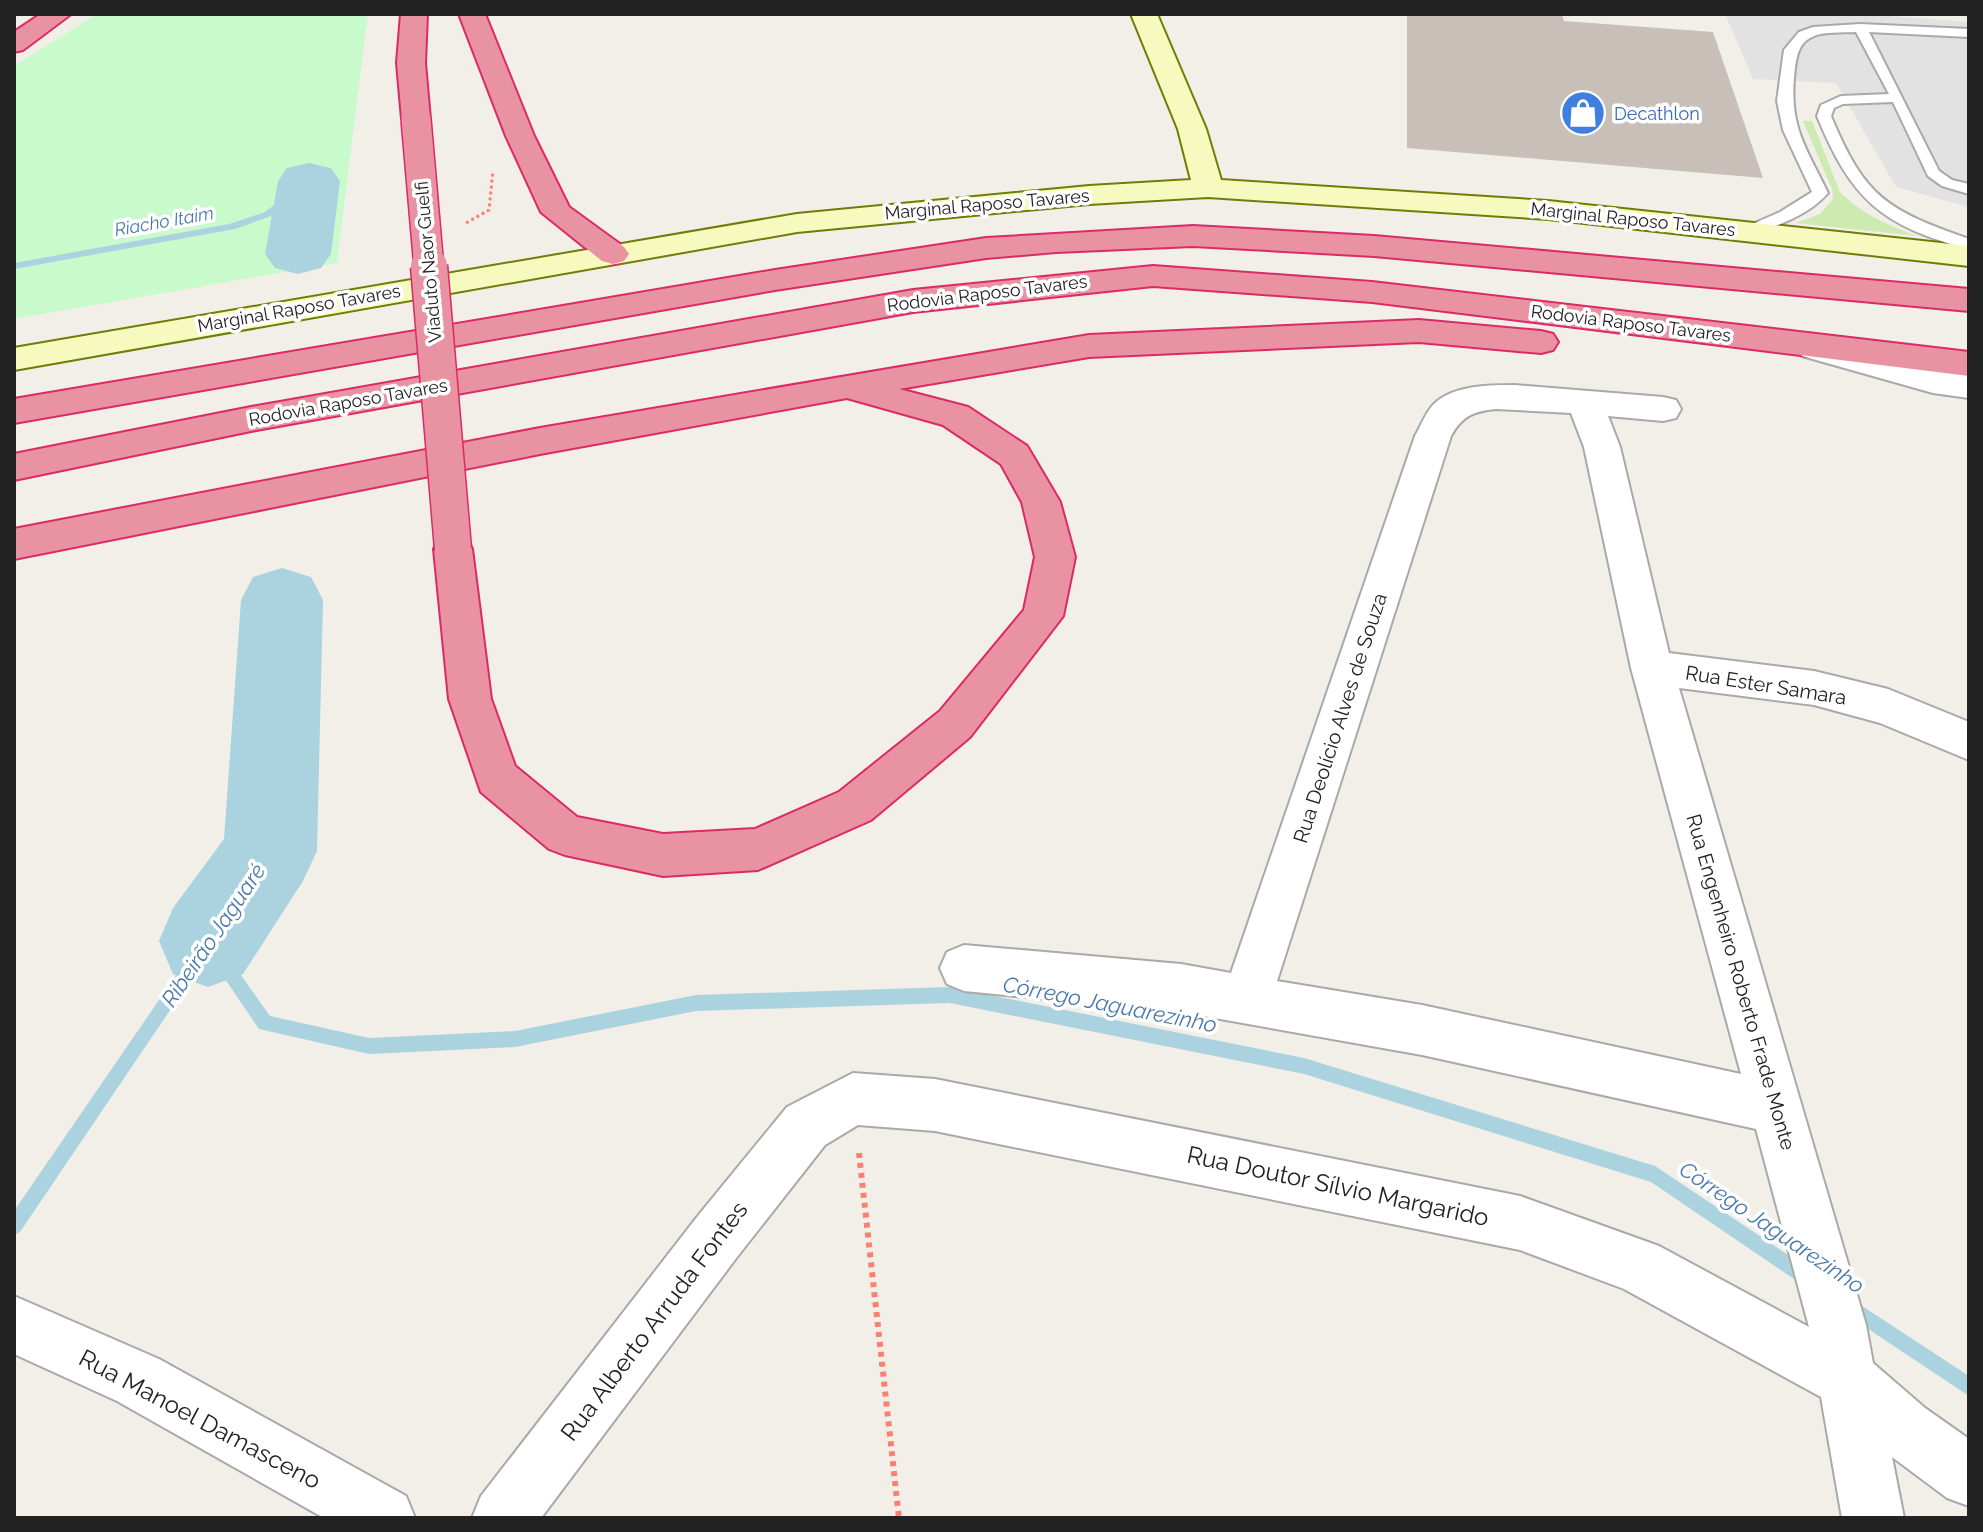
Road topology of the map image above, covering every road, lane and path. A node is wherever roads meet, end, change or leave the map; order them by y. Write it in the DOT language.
graph roads {
  1 [pos="58,14"];
  2 [pos="414,14"];
  3 [pos="472,14"];
  4 [pos="1144,14"];
  5 [pos="1860,28"];
  6 [pos="1969,33"];
  7 [pos="14,44"];
  8 [pos="1898,98"];
  9 [pos="520,136"];
  10 [pos="1208,188"];
  11 [pos="1969,189"];
  12 [pos="464,224"];
  13 [pos="1747,230"];
  14 [pos="1969,244"];
  15 [pos="613,254"];
  16 [pos="1969,256"];
  17 [pos="1969,300"];
  18 [pos="1691,330"];
  19 [pos="1800,344"];
  20 [pos="14,359"];
  21 [pos="1969,364"];
  22 [pos="1969,386"];
  23 [pos="834,388"];
  24 [pos="1585,402"];
  25 [pos="1663,409"];
  26 [pos="14,411"];
  27 [pos="14,467"];
  28 [pos="14,544"];
  29 [pos="1652,668"];
  30 [pos="1969,742"];
  31 [pos="964,968"];
  32 [pos="1246,1000"];
  33 [pos="1777,1108"];
  34 [pos="829,1112"];
  35 [pos="14,1325"];
  36 [pos="1842,1352"];
  37 [pos="1969,1476"];
  38 [pos="384,1518"];
  39 [pos="503,1518"];
  40 [pos="899,1518"];
  41 [pos="1873,1518"];
  1 -- 7 [label="highway"];
  2 -- 23 [label="highway, Viaduto Naor Guelfi, bridge"];
  3 -- 9 [label="highway"];
  4 -- 10 [label="main road"];
  5 -- 6 [label="lane"];
  5 -- 8 [label="lane"];
  5 -- 13 [label="lane"];
  8 -- 11 [label="lane"];
  8 -- 14 [label="lane"];
  9 -- 12 [label="path"];
  9 -- 15 [label="highway"];
  10 -- 13 [label="main road, Marginal Raposo Tavares"];
  10 -- 15 [label="main road, Marginal Raposo Tavares"];
  13 -- 16 [label="main road, Marginal Raposo Tavares"];
  15 -- 20 [label="main road, Marginal Raposo Tavares"];
  17 -- 26 [label="highway, Rodovia Raposo Tavares"];
  18 -- 19 [label="highway, Rodovia Raposo Tavares"];
  18 -- 23 [label="highway"];
  18 -- 27 [label="highway, Rodovia Raposo Tavares"];
  19 -- 21 [label="highway, Rodovia Raposo Tavares"];
  19 -- 22 [label="street"];
  23 -- 28 [label="highway"];
  24 -- 25 [label="street"];
  24 -- 29 [label="street, Rua Engenheiro Roberto Frade Monte"];
  24 -- 32 [label="street, Rua Deolício Alves de Souza"];
  29 -- 30 [label="street, Rua Ester Samara"];
  29 -- 33 [label="street, Rua Engenheiro Roberto Frade Monte"];
  31 -- 32 [label="street"];
  32 -- 33 [label="street"];
  33 -- 36 [label="street, Rua Engenheiro Roberto Frade Monte"];
  34 -- 36 [label="street, Rua Doutor Sílvio Margarido"];
  34 -- 39 [label="street, Rua Alberto Arruda Fontes"];
  34 -- 40 [label="path"];
  35 -- 38 [label="street, Rua Manoel Damasceno"];
  36 -- 37 [label="street, Rua Doutor Sílvio Margarido"];
  36 -- 41 [label="street, Rua Engenheiro Roberto Frade Monte"];
}
